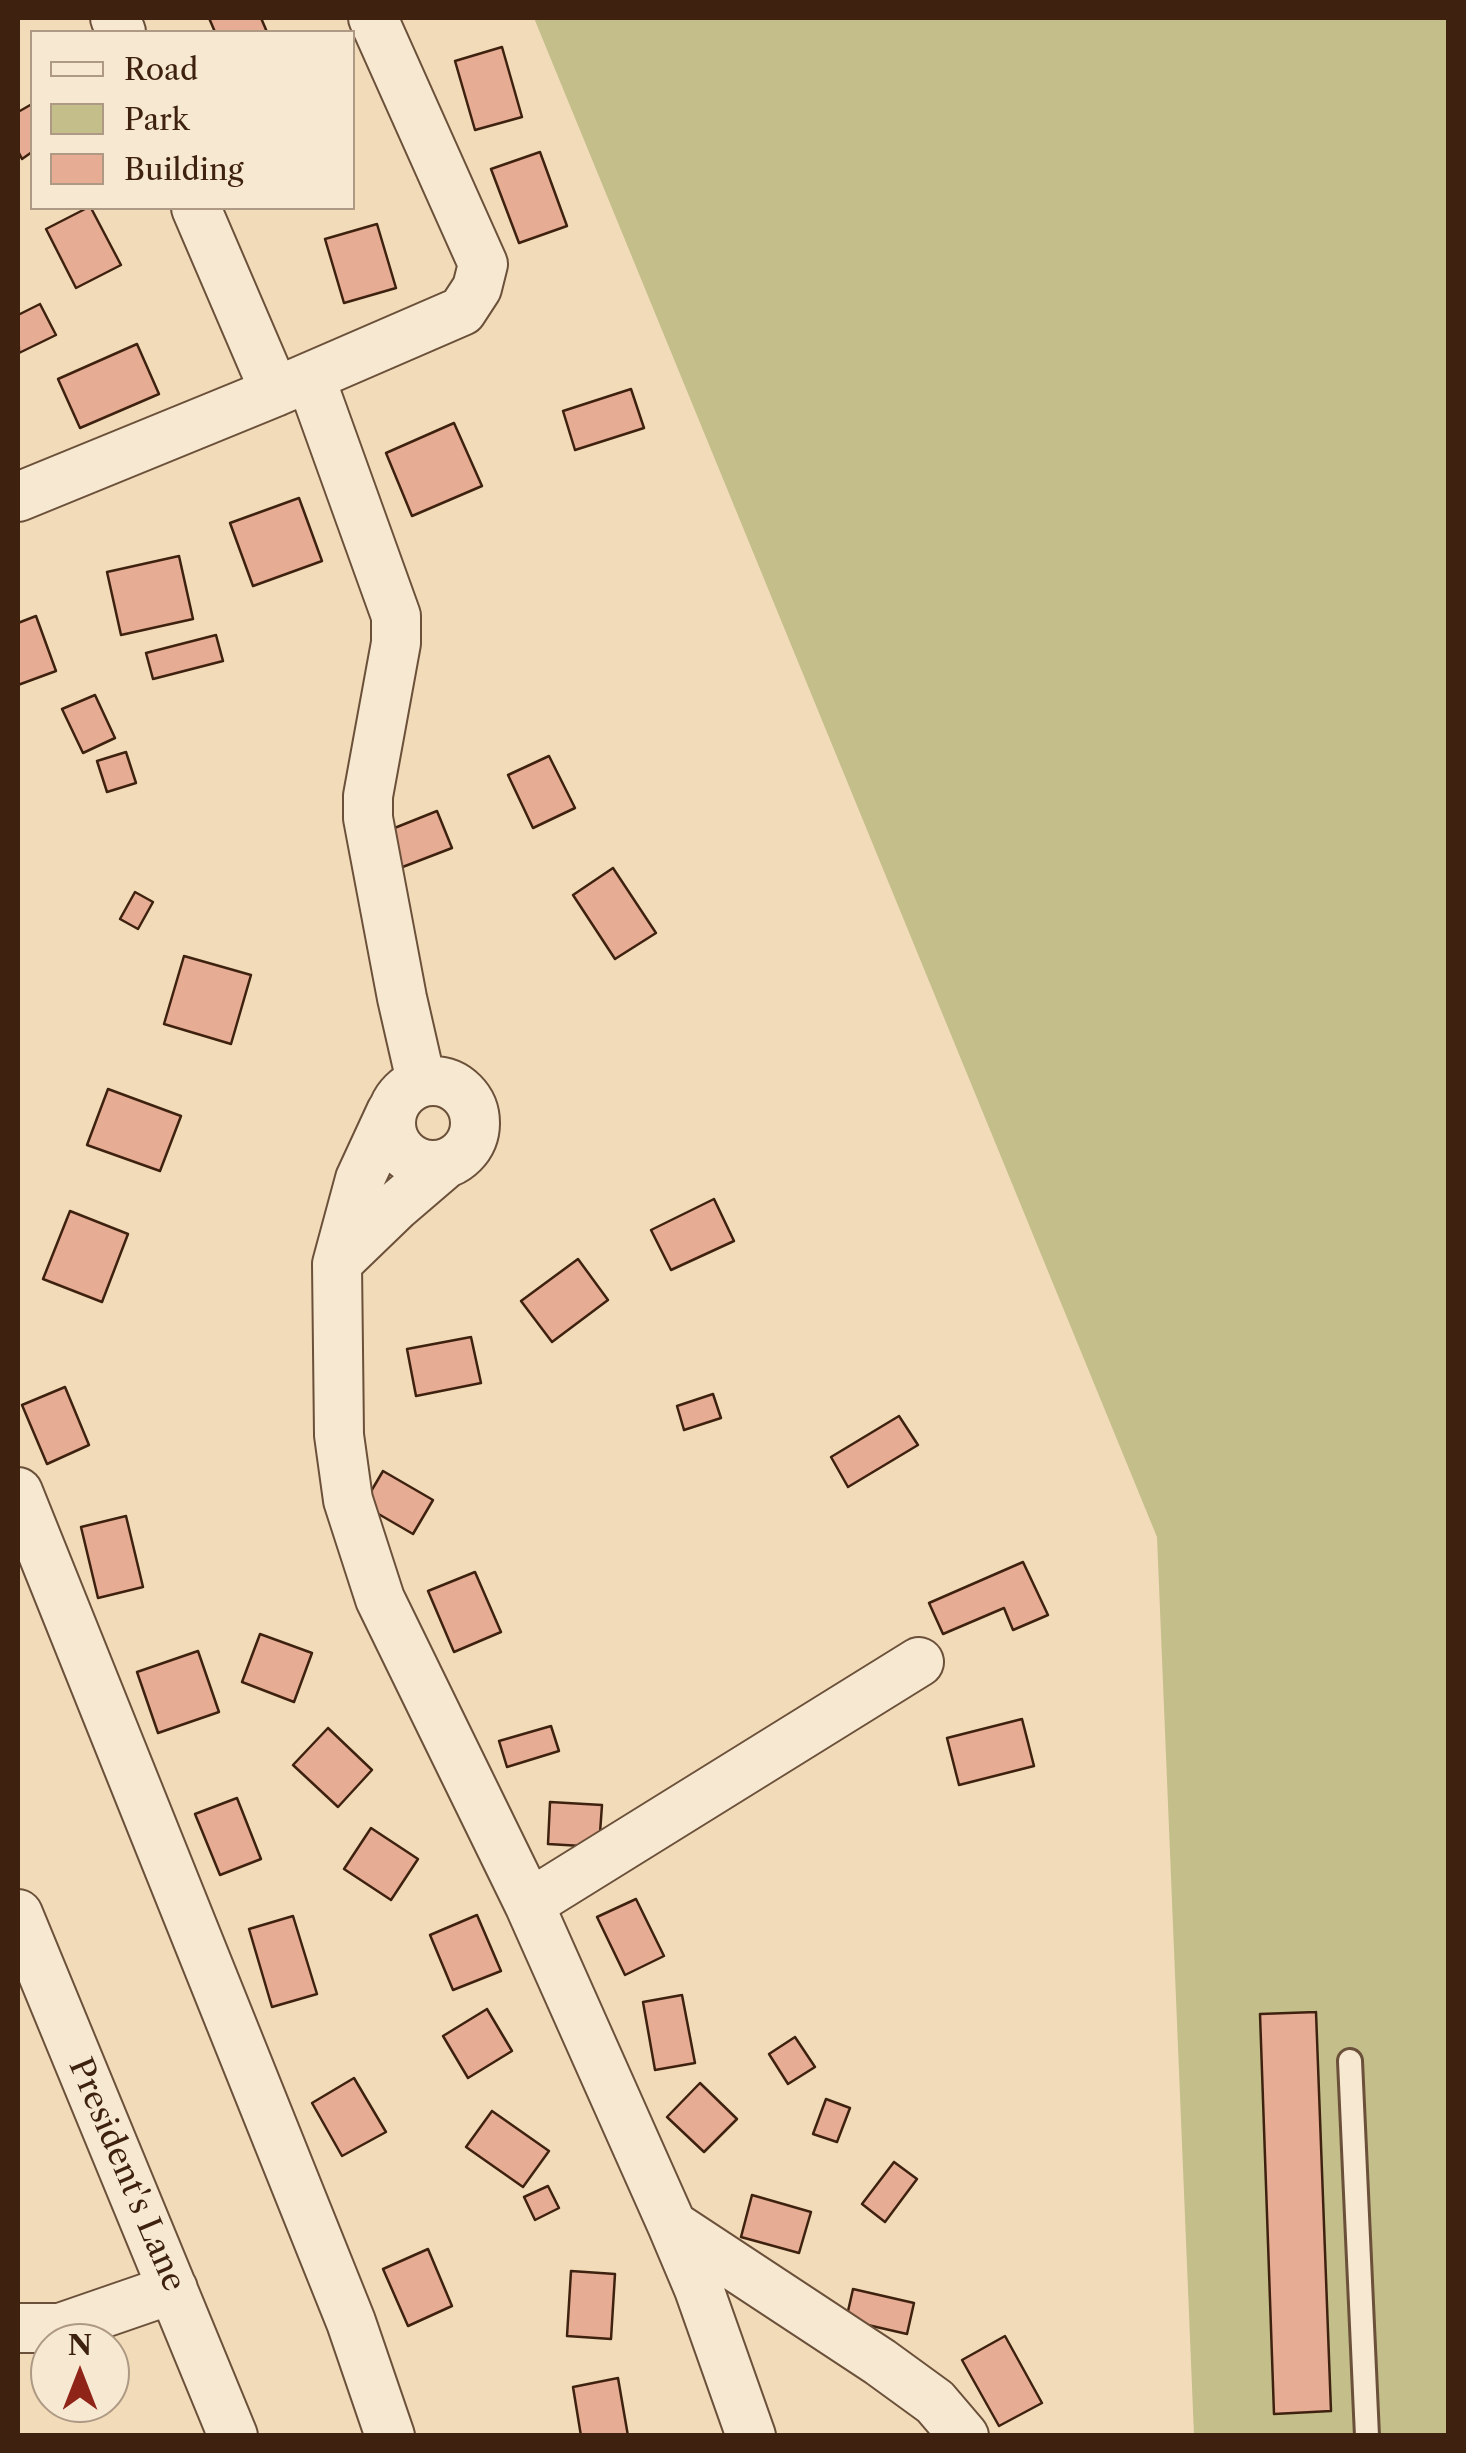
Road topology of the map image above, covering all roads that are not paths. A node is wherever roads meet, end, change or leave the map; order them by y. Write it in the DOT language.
graph roads {
  1 [pos="373,18"];
  2 [pos="197,210"];
  3 [pos="293,385"];
  4 [pos="18,497"];
  5 [pos="406,1097"];
  6 [pos="444,1164"];
  7 [pos="337,1264"];
  8 [pos="18,1492"];
  9 [pos="919,1662"];
  10 [pos="528,1904"];
  11 [pos="18,1914"];
  12 [pos="1350,2061"];
  13 [pos="672,2225"];
  14 [pos="173,2289"];
  15 [pos="18,2328"];
  16 [pos="233,2436"];
  17 [pos="390,2436"];
  18 [pos="751,2436"];
  19 [pos="964,2436"];
  20 [pos="1367,2436"];
  1 -- 3 [label="street"];
  2 -- 3 [label="street"];
  3 -- 4 [label="street"];
  3 -- 5 [label="street"];
  5 -- 6 [label="street"];
  5 -- 6 [label="street"];
  5 -- 7 [label="street"];
  6 -- 7 [label="street"];
  7 -- 10 [label="street"];
  8 -- 17 [label="street"];
  9 -- 10 [label="street"];
  10 -- 13 [label="street"];
  11 -- 14 [label="street, President's Lane"];
  12 -- 20 [label="lane"];
  13 -- 18 [label="street"];
  13 -- 19 [label="street"];
  14 -- 15 [label="street"];
  14 -- 16 [label="street, President's Lane"];
}
